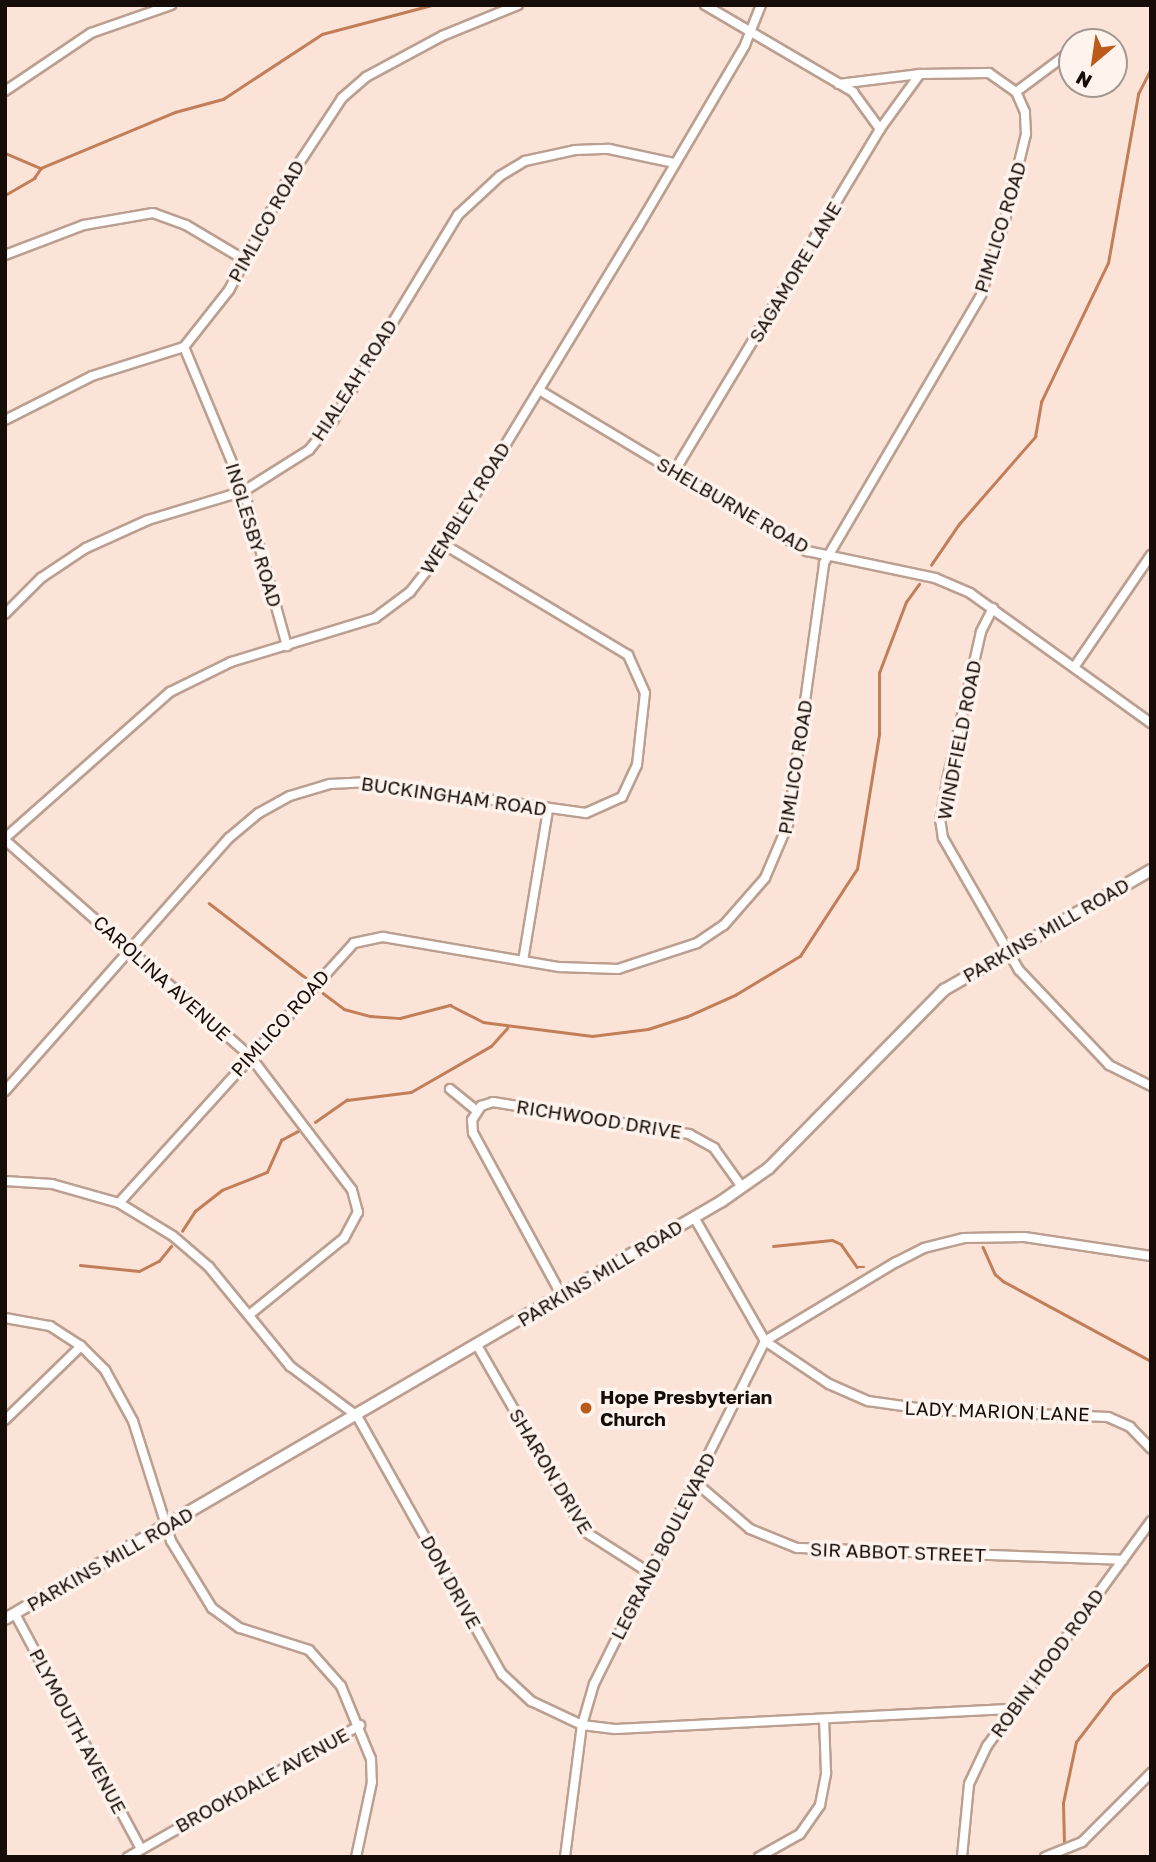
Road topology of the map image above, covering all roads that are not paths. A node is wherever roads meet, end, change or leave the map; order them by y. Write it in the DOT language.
graph roads {
  1 [pos="172,5"];
  2 [pos="518,5"];
  3 [pos="705,5"];
  4 [pos="761,5"];
  5 [pos="751,34"];
  6 [pos="1058,61"];
  7 [pos="920,74"];
  8 [pos="839,84"];
  9 [pos="5,91"];
  10 [pos="1016,92"];
  11 [pos="880,129"];
  12 [pos="674,163"];
  13 [pos="5,255"];
  14 [pos="243,259"];
  15 [pos="184,347"];
  16 [pos="539,390"];
  17 [pos="5,420"];
  18 [pos="674,472"];
  19 [pos="244,491"];
  20 [pos="444,545"];
  21 [pos="827,555"];
  22 [pos="1151,555"];
  23 [pos="993,608"];
  24 [pos="5,614"];
  25 [pos="287,646"];
  26 [pos="1076,666"];
  27 [pos="1151,723"];
  28 [pos="548,810"];
  29 [pos="5,839"];
  30 [pos="1151,870"];
  31 [pos="130,950"];
  32 [pos="1005,953"];
  33 [pos="523,961"];
  34 [pos="250,1056"];
  35 [pos="1151,1086"];
  36 [pos="450,1089"];
  37 [pos="5,1091"];
  38 [pos="476,1110"];
  39 [pos="5,1181"];
  40 [pos="742,1187"];
  41 [pos="119,1203"];
  42 [pos="694,1217"];
  43 [pos="1151,1256"];
  44 [pos="562,1296"];
  45 [pos="249,1315"];
  46 [pos="5,1318"];
  47 [pos="765,1341"];
  48 [pos="81,1346"];
  49 [pos="478,1347"];
  50 [pos="357,1416"];
  51 [pos="5,1420"];
  52 [pos="1151,1448"];
  53 [pos="695,1482"];
  54 [pos="1151,1521"];
  55 [pos="167,1525"];
  56 [pos="1123,1560"];
  57 [pos="648,1572"];
  58 [pos="10,1617"];
  59 [pos="1009,1709"];
  60 [pos="824,1719"];
  61 [pos="360,1725"];
  62 [pos="582,1725"];
  63 [pos="1151,1773"];
  64 [pos="141,1849"];
  65 [pos="128,1857"];
  66 [pos="356,1857"];
  67 [pos="565,1857"];
  68 [pos="759,1857"];
  69 [pos="962,1857"];
  70 [pos="1045,1857"];
  1 -- 9 [label="street"];
  2 -- 14 [label="street, PIMLICO ROAD"];
  3 -- 5 [label="street"];
  4 -- 5 [label="street, WEMBLEY ROAD"];
  5 -- 8 [label="street"];
  5 -- 12 [label="street, WEMBLEY ROAD"];
  6 -- 10 [label="street"];
  7 -- 8 [label="street"];
  7 -- 10 [label="street"];
  7 -- 11 [label="street, SAGAMORE LANE"];
  8 -- 11 [label="street"];
  10 -- 21 [label="street, PIMLICO ROAD"];
  11 -- 18 [label="street, SAGAMORE LANE"];
  12 -- 16 [label="street, WEMBLEY ROAD"];
  12 -- 19 [label="street, HIALEAH ROAD"];
  13 -- 14 [label="street"];
  14 -- 15 [label="street, PIMLICO ROAD"];
  15 -- 17 [label="street"];
  15 -- 19 [label="street, INGLESBY ROAD"];
  16 -- 18 [label="street, SHELBURNE ROAD"];
  16 -- 20 [label="street, WEMBLEY ROAD"];
  18 -- 21 [label="street, SHELBURNE ROAD"];
  19 -- 24 [label="street, HIALEAH ROAD"];
  19 -- 25 [label="street, INGLESBY ROAD"];
  20 -- 25 [label="street, WEMBLEY ROAD"];
  20 -- 28 [label="street, BUCKINGHAM ROAD"];
  21 -- 23 [label="street, SHELBURNE ROAD"];
  21 -- 33 [label="street, PIMLICO ROAD"];
  22 -- 26 [label="street"];
  23 -- 26 [label="street, SHELBURNE ROAD"];
  23 -- 32 [label="street, WINDFIELD ROAD"];
  25 -- 29 [label="street, WEMBLEY ROAD"];
  26 -- 27 [label="street, SHELBURNE ROAD"];
  28 -- 31 [label="street, BUCKINGHAM ROAD"];
  28 -- 33 [label="street"];
  29 -- 31 [label="street, CAROLINA AVENUE"];
  30 -- 32 [label="street, PARKINS MILL ROAD"];
  31 -- 34 [label="street, CAROLINA AVENUE"];
  31 -- 37 [label="street, BUCKINGHAM ROAD"];
  32 -- 35 [label="street, WINDFIELD ROAD"];
  32 -- 40 [label="street, PARKINS MILL ROAD"];
  33 -- 34 [label="street, PIMLICO ROAD"];
  34 -- 41 [label="street, PIMLICO ROAD"];
  34 -- 45 [label="street, CAROLINA AVENUE"];
  36 -- 38 [label="street"];
  38 -- 40 [label="street, RICHWOOD DRIVE"];
  38 -- 44 [label="street"];
  39 -- 41 [label="street, DON DRIVE"];
  40 -- 42 [label="street, PARKINS MILL ROAD"];
  41 -- 45 [label="street, DON DRIVE"];
  42 -- 44 [label="street, PARKINS MILL ROAD"];
  42 -- 47 [label="street"];
  43 -- 47 [label="street"];
  44 -- 49 [label="street, PARKINS MILL ROAD"];
  45 -- 50 [label="street, DON DRIVE"];
  46 -- 48 [label="street"];
  47 -- 52 [label="street, LADY MARION LANE"];
  47 -- 53 [label="street, LEGRAND BOULEVARD"];
  48 -- 51 [label="street"];
  48 -- 55 [label="street"];
  49 -- 50 [label="street, PARKINS MILL ROAD"];
  49 -- 57 [label="street, SHARON DRIVE"];
  50 -- 55 [label="street, PARKINS MILL ROAD"];
  50 -- 62 [label="street, DON DRIVE"];
  53 -- 56 [label="street, SIR ABBOT STREET"];
  53 -- 57 [label="street, LEGRAND BOULEVARD"];
  54 -- 56 [label="street, ROBIN HOOD ROAD"];
  55 -- 58 [label="street, PARKINS MILL ROAD"];
  55 -- 61 [label="street"];
  56 -- 59 [label="street, ROBIN HOOD ROAD"];
  57 -- 62 [label="street, LEGRAND BOULEVARD"];
  58 -- 64 [label="street, PLYMOUTH AVENUE"];
  59 -- 60 [label="street, DON DRIVE"];
  59 -- 69 [label="street, ROBIN HOOD ROAD"];
  60 -- 62 [label="street, DON DRIVE"];
  60 -- 68 [label="street"];
  61 -- 64 [label="street, BROOKDALE AVENUE"];
  61 -- 66 [label="street"];
  62 -- 67 [label="street, LEGRAND BOULEVARD"];
  63 -- 70 [label="street"];
  64 -- 65 [label="street, BROOKDALE AVENUE"];
}
